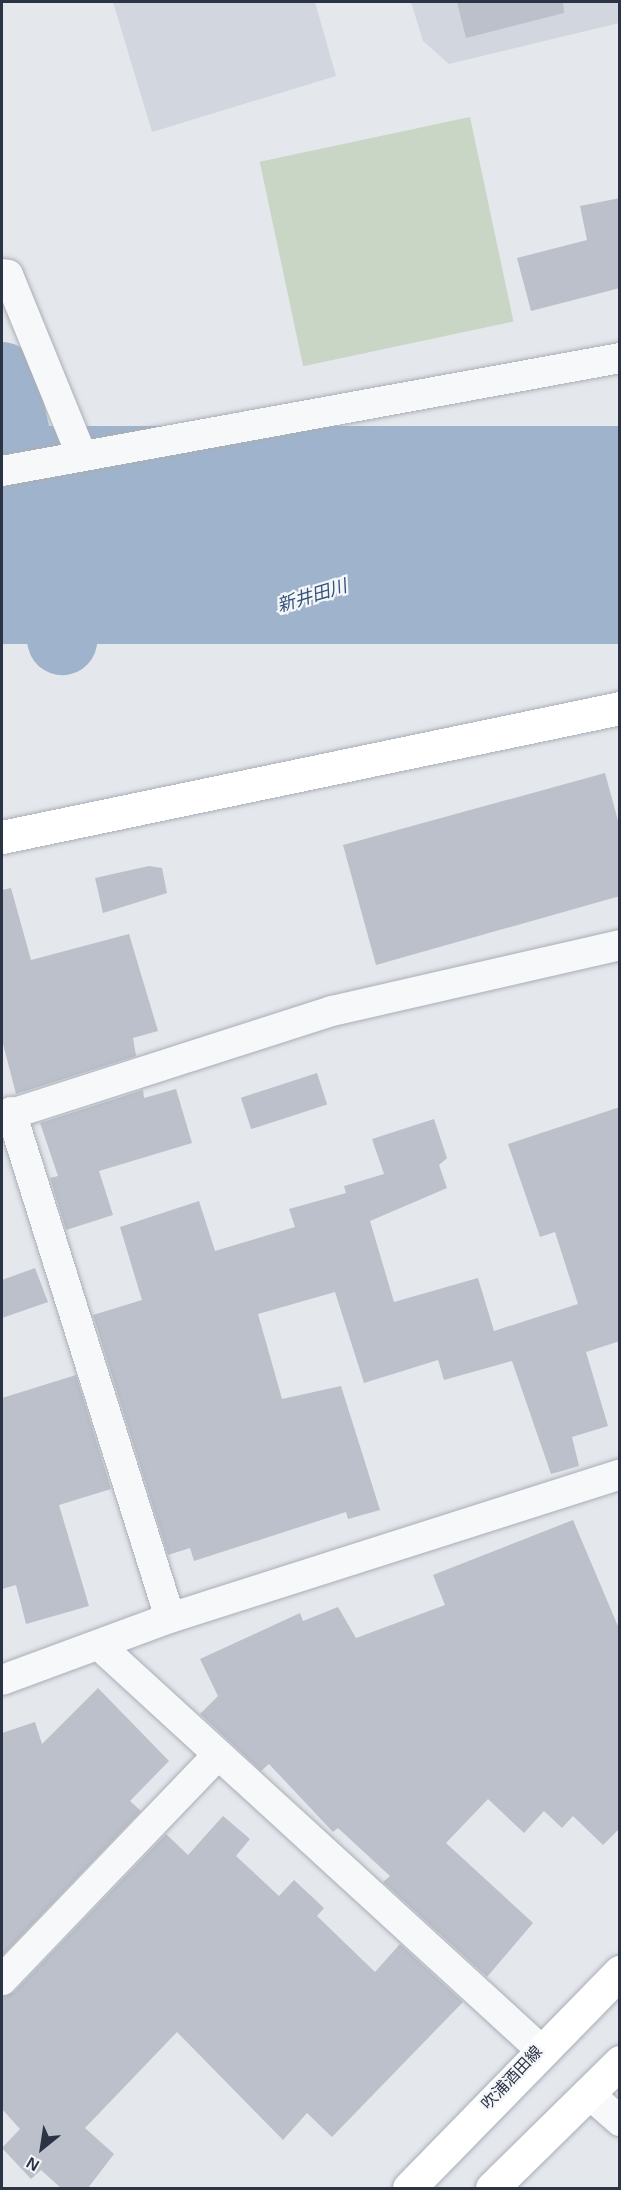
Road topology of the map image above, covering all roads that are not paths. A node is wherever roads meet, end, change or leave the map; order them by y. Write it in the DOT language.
graph roads {
  1 [pos="5,275"];
  2 [pos="620,358"];
  3 [pos="81,454"];
  4 [pos="2,471"];
  5 [pos="620,708"];
  6 [pos="2,837"];
  7 [pos="620,945"];
  8 [pos="6,1114"];
  9 [pos="620,1474"];
  10 [pos="170,1618"];
  11 [pos="100,1646"];
  12 [pos="2,1680"];
  13 [pos="218,1755"];
  14 [pos="620,1972"];
  15 [pos="2,1980"];
  16 [pos="540,2049"];
  17 [pos="620,2062"];
  18 [pos="588,2093"];
  19 [pos="620,2121"];
  20 [pos="409,2188"];
  21 [pos="492,2188"];
  1 -- 3 [label="street"];
  2 -- 3 [label="street"];
  3 -- 4 [label="street"];
  5 -- 6 [label="street"];
  7 -- 8 [label="street"];
  8 -- 10 [label="street"];
  9 -- 10 [label="street"];
  10 -- 11 [label="street"];
  11 -- 12 [label="street"];
  11 -- 13 [label="street"];
  13 -- 15 [label="street"];
  13 -- 16 [label="street"];
  14 -- 16 [label="street, 吹浦酒田線"];
  16 -- 20 [label="street, 吹浦酒田線"];
  17 -- 18 [label="street"];
  18 -- 19 [label="street"];
  18 -- 21 [label="street"];
}
